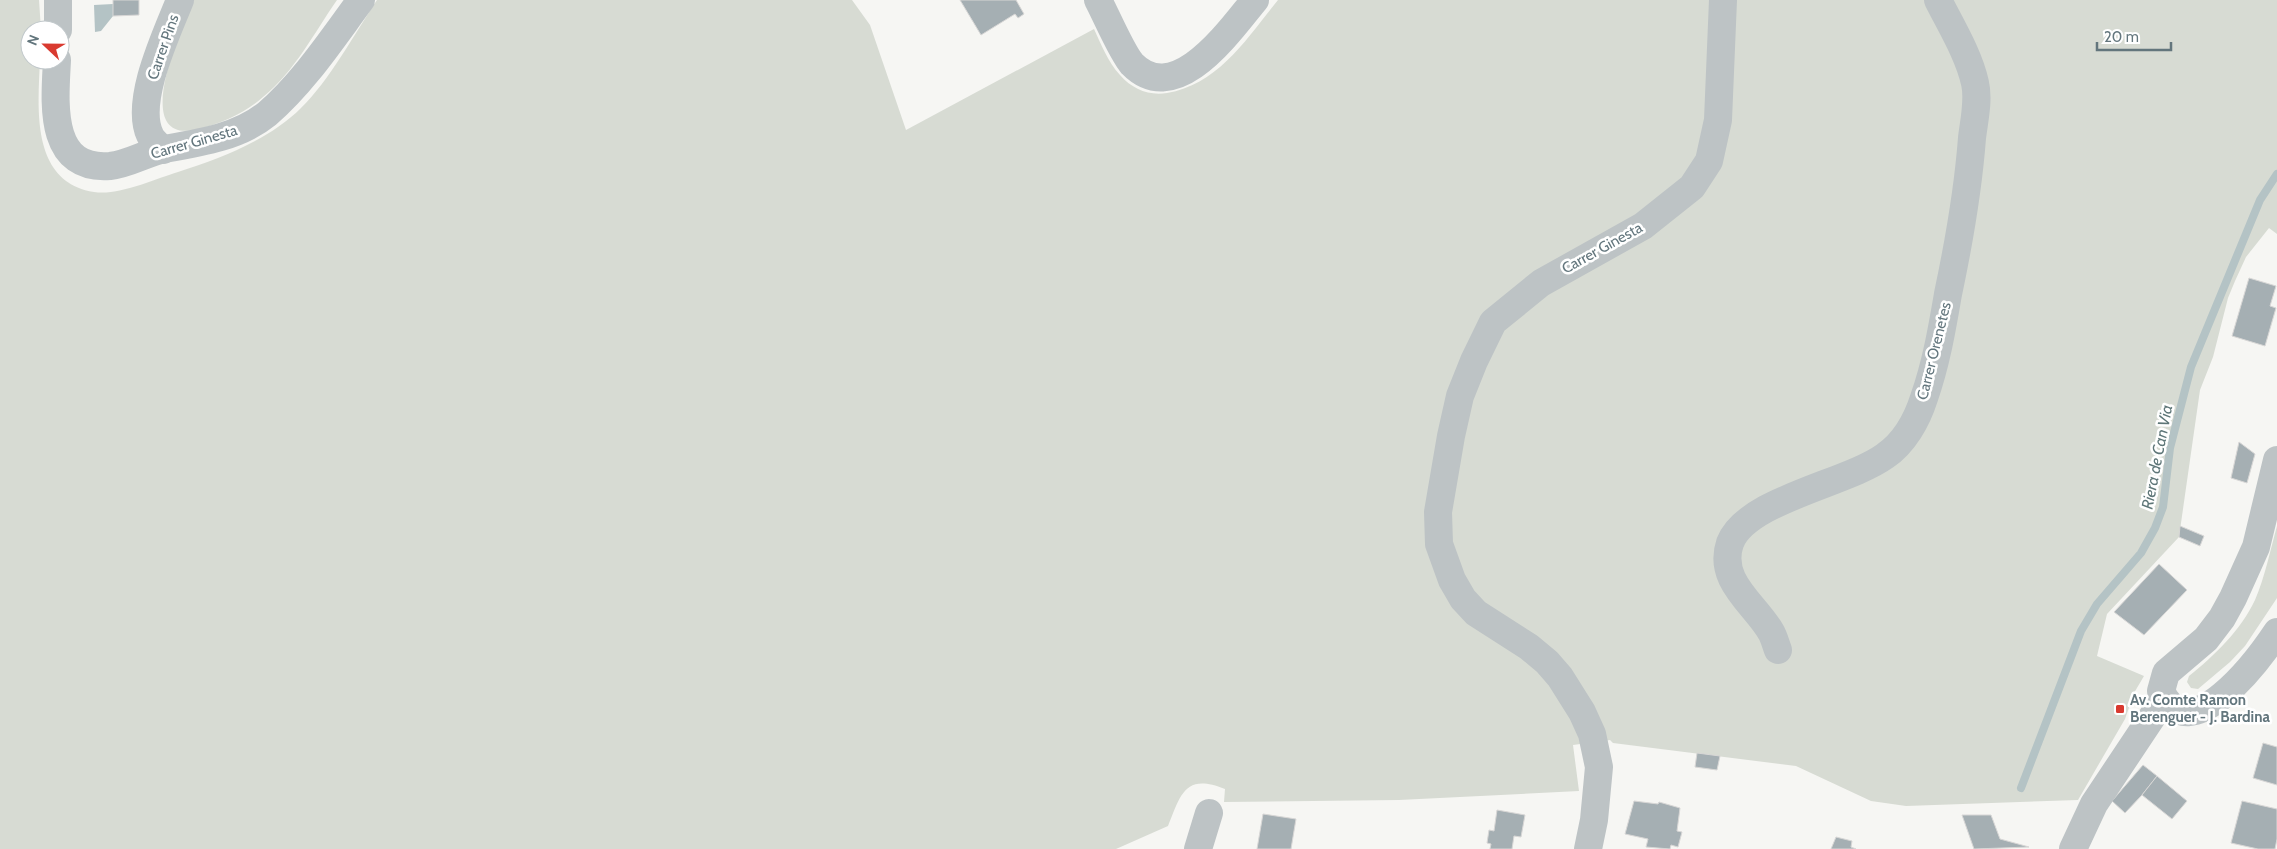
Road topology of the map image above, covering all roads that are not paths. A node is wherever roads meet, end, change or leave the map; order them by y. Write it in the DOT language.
graph roads {
  1 [pos="58,0"];
  2 [pos="180,0"];
  3 [pos="361,0"];
  4 [pos="1098,0"];
  5 [pos="1254,0"];
  6 [pos="1723,0"];
  7 [pos="1938,0"];
  8 [pos="58,20"];
  9 [pos="56,70"];
  10 [pos="163,150"];
  11 [pos="2277,460"];
  12 [pos="2277,632"];
  13 [pos="1778,650"];
  14 [pos="2164,699"];
  15 [pos="1209,814"];
  16 [pos="1198,849"];
  17 [pos="1588,849"];
  18 [pos="2073,849"];
  1 -- 8 [label="street"];
  2 -- 10 [label="street, Carrer Pins"];
  3 -- 10 [label="street, Carrer Ginesta"];
  4 -- 5 [label="street"];
  6 -- 17 [label="street, Carrer Ginesta"];
  7 -- 13 [label="street, Carrer Orenetes"];
  9 -- 10 [label="street, Carrer Ginesta"];
  11 -- 14 [label="street"];
  12 -- 14 [label="street"];
  14 -- 18 [label="street"];
  15 -- 16 [label="street"];
}
